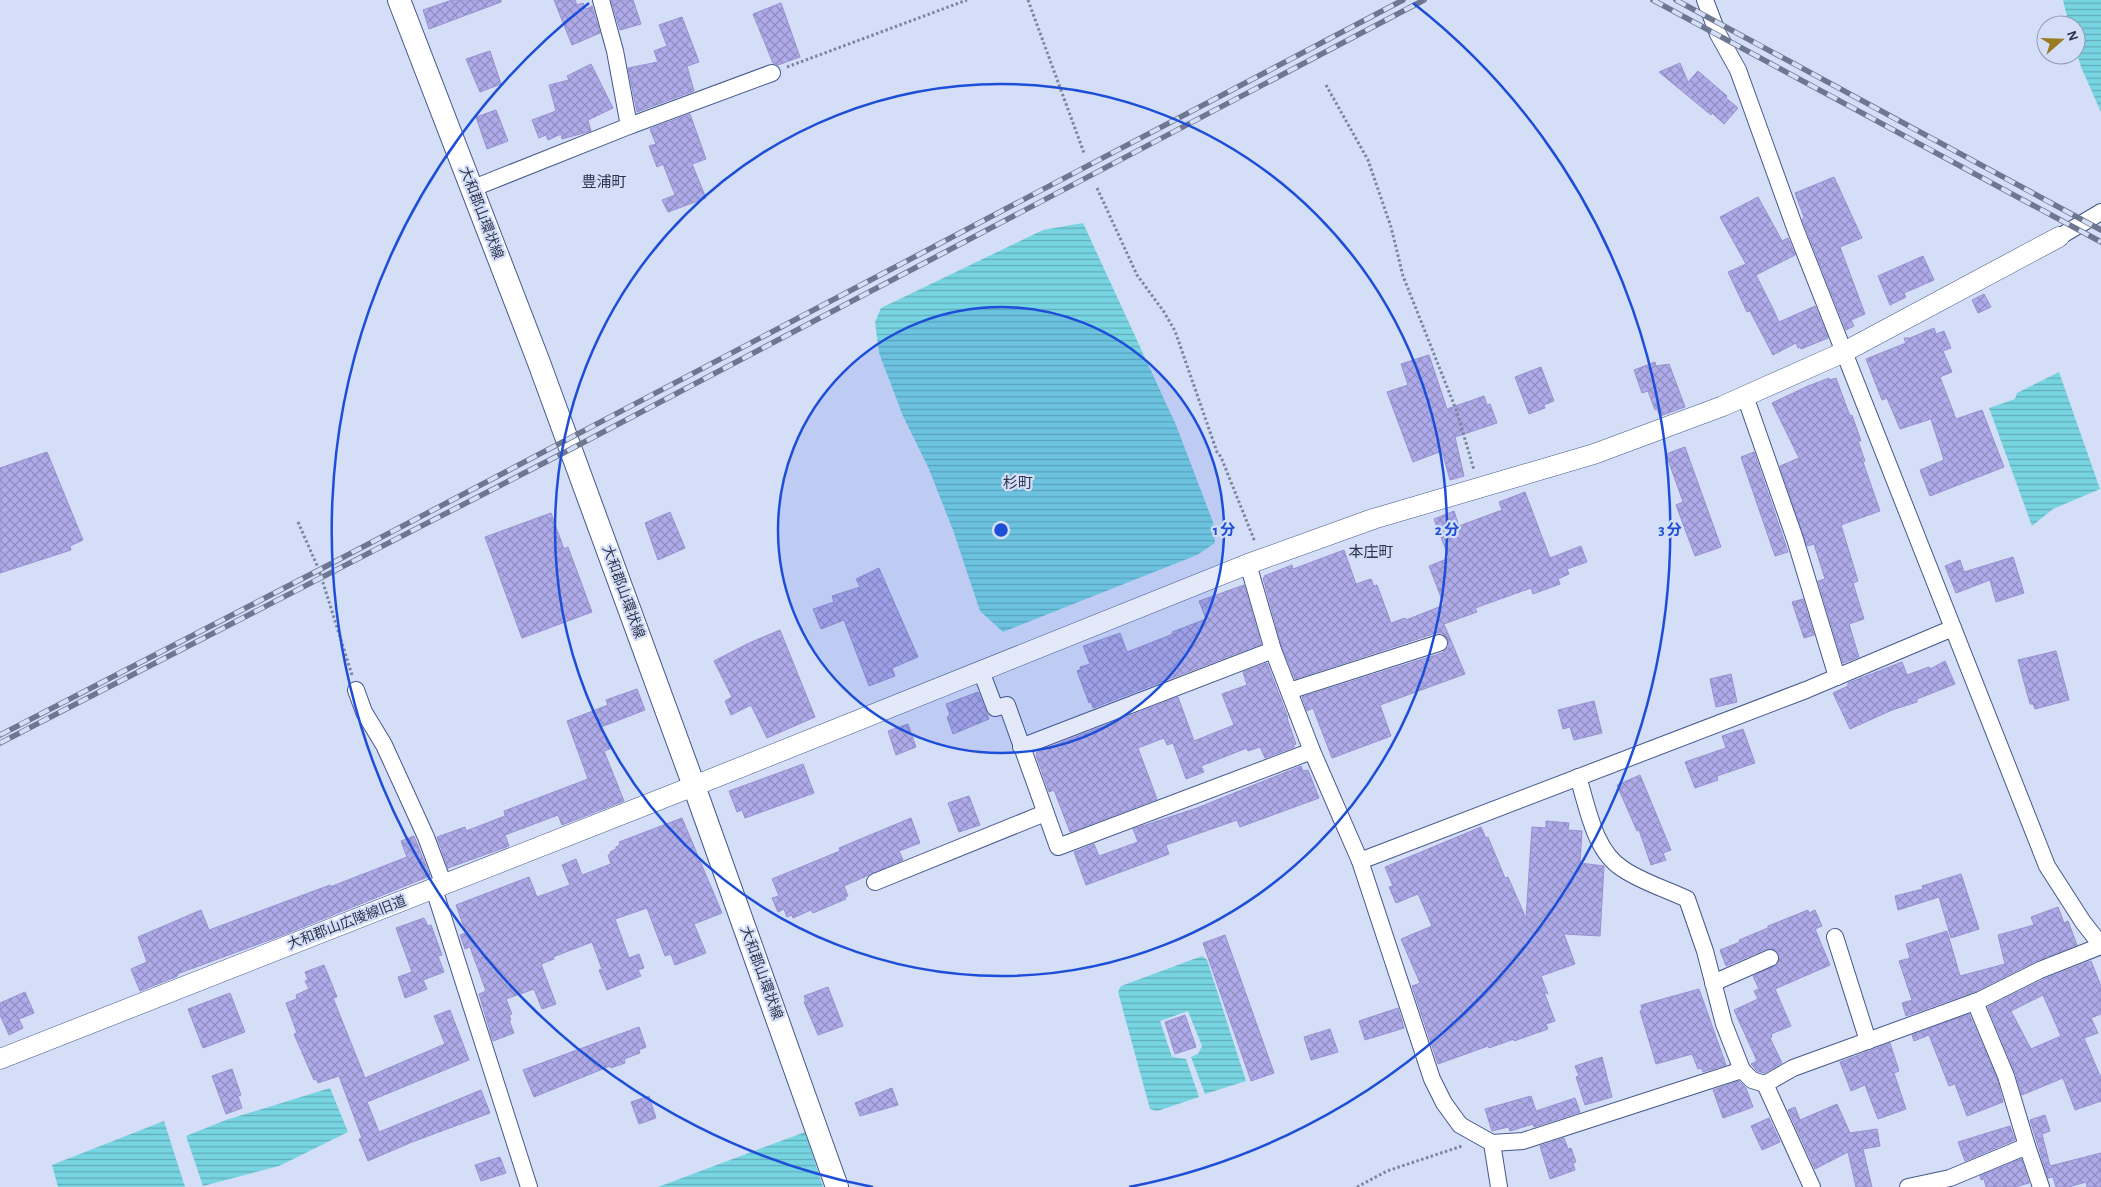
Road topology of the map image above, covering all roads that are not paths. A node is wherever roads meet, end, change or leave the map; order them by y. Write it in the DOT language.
graph roads {
  1 [pos="400,0"];
  2 [pos="601,0"];
  3 [pos="1705,0"];
  4 [pos="772,73"];
  5 [pos="629,126"];
  6 [pos="471,189"];
  7 [pos="2101,212"];
  8 [pos="2058,237"];
  9 [pos="1844,352"];
  10 [pos="1745,396"];
  11 [pos="1255,561"];
  12 [pos="1953,628"];
  13 [pos="1439,643"];
  14 [pos="1273,650"];
  15 [pos="981,671"];
  16 [pos="1837,677"];
  17 [pos="356,690"];
  18 [pos="1289,691"];
  19 [pos="1021,747"];
  20 [pos="1312,751"];
  21 [pos="1578,777"];
  22 [pos="694,786"];
  23 [pos="1046,813"];
  24 [pos="1360,861"];
  25 [pos="875,882"];
  26 [pos="439,887"];
  27 [pos="1835,938"];
  28 [pos="2101,945"];
  29 [pos="1770,958"];
  30 [pos="1714,983"];
  31 [pos="1975,1002"];
  32 [pos="1868,1041"];
  33 [pos="0,1059"];
  34 [pos="1742,1070"];
  35 [pos="1765,1084"];
  36 [pos="1488,1141"];
  37 [pos="2027,1146"];
  38 [pos="529,1187"];
  39 [pos="837,1187"];
  40 [pos="1499,1187"];
  41 [pos="1812,1187"];
  42 [pos="1908,1187"];
  43 [pos="2040,1187"];
  1 -- 6 [label="main road, 大和郡山環状線"];
  2 -- 5 [label="street"];
  3 -- 9 [label="street"];
  4 -- 5 [label="street"];
  5 -- 6 [label="street"];
  6 -- 22 [label="main road, 大和郡山環状線"];
  7 -- 8 [label="street"];
  8 -- 9 [label="street, 大和郡山広陵線旧道"];
  9 -- 10 [label="street, 大和郡山広陵線旧道"];
  9 -- 12 [label="street"];
  10 -- 11 [label="street, 大和郡山広陵線旧道"];
  10 -- 16 [label="street"];
  11 -- 14 [label="street"];
  11 -- 15 [label="street, 大和郡山広陵線旧道"];
  12 -- 16 [label="street"];
  12 -- 28 [label="street"];
  13 -- 18 [label="street"];
  14 -- 18 [label="street"];
  14 -- 19 [label="street"];
  15 -- 19 [label="street"];
  15 -- 22 [label="street, 大和郡山広陵線旧道"];
  16 -- 21 [label="street"];
  17 -- 26 [label="street"];
  18 -- 20 [label="street"];
  19 -- 23 [label="street"];
  20 -- 23 [label="street"];
  20 -- 24 [label="street"];
  21 -- 24 [label="street"];
  21 -- 30 [label="street"];
  22 -- 26 [label="street, 大和郡山広陵線旧道"];
  22 -- 39 [label="main road, 大和郡山環状線"];
  23 -- 25 [label="street"];
  24 -- 36 [label="street"];
  26 -- 33 [label="street, 大和郡山広陵線旧道"];
  26 -- 38 [label="street"];
  27 -- 32 [label="street"];
  28 -- 31 [label="street"];
  29 -- 30 [label="street"];
  30 -- 34 [label="street"];
  31 -- 32 [label="street"];
  31 -- 37 [label="street"];
  32 -- 35 [label="street"];
  34 -- 35 [label="street"];
  34 -- 36 [label="street"];
  35 -- 41 [label="street"];
  36 -- 40 [label="street"];
  37 -- 42 [label="street"];
  37 -- 43 [label="street"];
}
